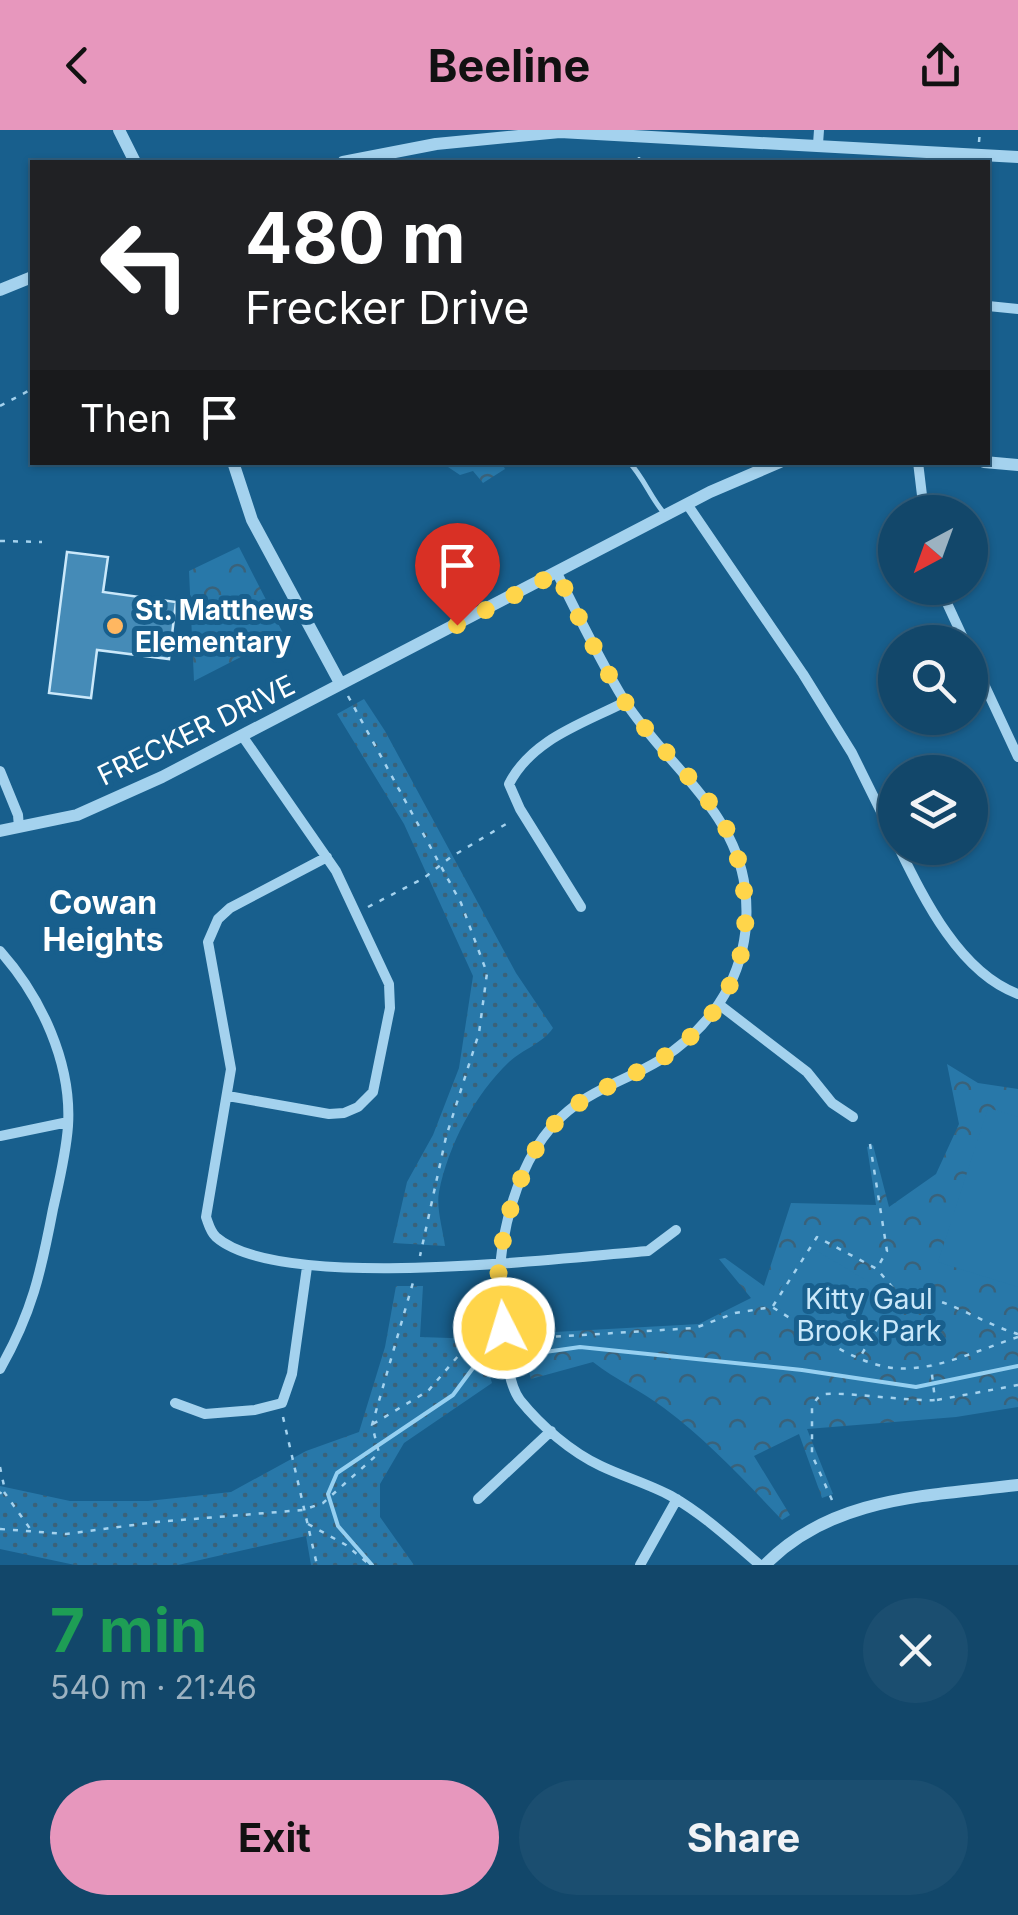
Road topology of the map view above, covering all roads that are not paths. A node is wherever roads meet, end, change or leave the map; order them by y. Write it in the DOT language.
graph roads {
  1 [pos="119,130"];
  2 [pos="818,137"];
  3 [pos="399,156"];
  4 [pos="1018,156"];
  5 [pos="134,160"];
  6 [pos="362,160"];
  7 [pos="30,278"];
  8 [pos="0,290"];
  9 [pos="990,306"];
  10 [pos="1018,308"];
  11 [pos="990,462"];
  12 [pos="1018,464"];
  13 [pos="233,465"];
  14 [pos="633,465"];
  15 [pos="773,465"];
  16 [pos="918,465"];
  17 [pos="922,495"];
  18 [pos="687,504"];
  19 [pos="666,515"];
  20 [pos="557,573"];
  21 [pos="340,683"];
  22 [pos="988,693"];
  23 [pos="625,702"];
  24 [pos="243,737"];
  25 [pos="1018,757"];
  26 [pos="0,770"];
  27 [pos="878,806"];
  28 [pos="19,827"];
  29 [pos="0,831"];
  30 [pos="327,858"];
  31 [pos="907,865"];
  32 [pos="581,907"];
  33 [pos="0,950"];
  34 [pos="1018,994"];
  35 [pos="721,1006"];
  36 [pos="228,1096"];
  37 [pos="853,1116"];
  38 [pos="68,1122"];
  39 [pos="0,1136"];
  40 [pos="676,1230"];
  41 [pos="501,1262"];
  42 [pos="307,1267"];
  43 [pos="0,1369"];
  44 [pos="175,1403"];
  45 [pos="551,1431"];
  46 [pos="1018,1485"];
  47 [pos="478,1499"];
  48 [pos="676,1499"];
  49 [pos="640,1565"];
  50 [pos="763,1565"];
  1 -- 5 [label="street"];
  2 -- 3 [label="street"];
  2 -- 4 [label="street"];
  3 -- 6 [label="street"];
  7 -- 8 [label="street"];
  9 -- 10 [label="street"];
  11 -- 12 [label="street"];
  13 -- 21 [label="street"];
  14 -- 19 [label="lane"];
  15 -- 18 [label="street, FRECKER DRIVE"];
  16 -- 17 [label="street"];
  18 -- 19 [label="street, FRECKER DRIVE"];
  18 -- 27 [label="street"];
  19 -- 20 [label="street, FRECKER DRIVE"];
  20 -- 21 [label="street, FRECKER DRIVE"];
  20 -- 23 [label="street"];
  21 -- 24 [label="street, FRECKER DRIVE"];
  22 -- 25 [label="street"];
  23 -- 32 [label="street"];
  23 -- 35 [label="street"];
  24 -- 28 [label="street, FRECKER DRIVE"];
  24 -- 30 [label="street"];
  26 -- 28 [label="street"];
  28 -- 29 [label="street, FRECKER DRIVE"];
  30 -- 36 [label="street"];
  30 -- 36 [label="street"];
  31 -- 34 [label="street"];
  33 -- 38 [label="street"];
  35 -- 37 [label="street"];
  35 -- 41 [label="street"];
  36 -- 42 [label="street"];
  38 -- 39 [label="street"];
  38 -- 43 [label="street"];
  40 -- 41 [label="street"];
  41 -- 42 [label="street"];
  41 -- 45 [label="street"];
  42 -- 44 [label="street"];
  45 -- 47 [label="street"];
  45 -- 48 [label="street"];
  46 -- 50 [label="street"];
  48 -- 49 [label="street"];
  48 -- 50 [label="street"];
}
